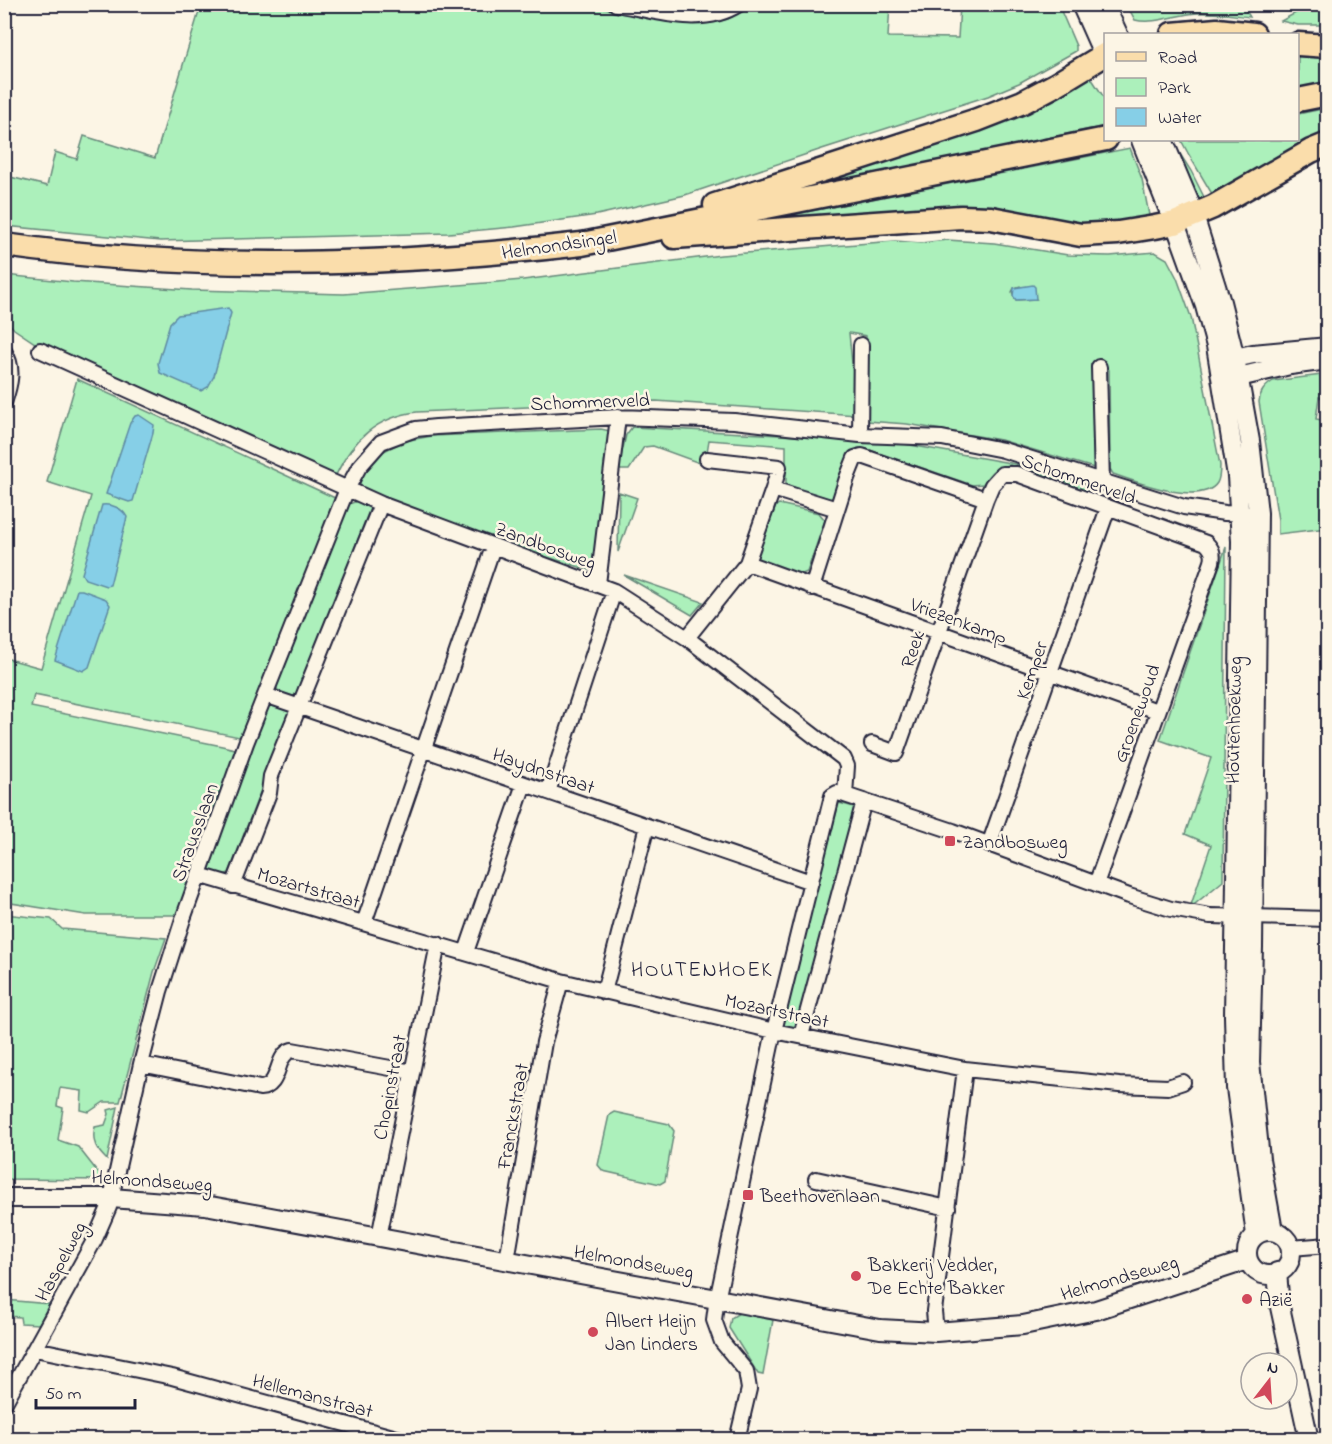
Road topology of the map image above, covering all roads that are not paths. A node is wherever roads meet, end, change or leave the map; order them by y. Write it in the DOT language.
graph roads {
  1 [pos="616,4"];
  2 [pos="739,4"];
  3 [pos="1082,4"];
  4 [pos="1103,4"];
  5 [pos="1117,33"];
  6 [pos="1183,33"];
  7 [pos="1245,33"];
  8 [pos="1299,44"];
  9 [pos="1328,46"];
  10 [pos="1104,53"];
  11 [pos="1104,56"];
  12 [pos="1328,94"];
  13 [pos="1299,100"];
  14 [pos="1104,139"];
  15 [pos="1163,141"];
  16 [pos="1142,142"];
  17 [pos="1328,144"];
  18 [pos="1185,219"];
  19 [pos="680,224"];
  20 [pos="582,244"];
  21 [pos="4,245"];
  22 [pos="861,345"];
  23 [pos="1328,347"];
  24 [pos="40,350"];
  25 [pos="4,351"];
  26 [pos="1235,358"];
  27 [pos="1328,360"];
  28 [pos="1099,367"];
  29 [pos="1219,371"];
  30 [pos="1239,377"];
  31 [pos="4,403"];
  32 [pos="618,417"];
  33 [pos="860,435"];
  34 [pos="707,459"];
  35 [pos="1102,483"];
  36 [pos="347,489"];
  37 [pos="773,489"];
  38 [pos="986,499"];
  39 [pos="381,504"];
  40 [pos="1108,508"];
  41 [pos="837,509"];
  42 [pos="1258,513"];
  43 [pos="1239,514"];
  44 [pos="493,547"];
  45 [pos="1214,557"];
  46 [pos="747,564"];
  47 [pos="598,585"];
  48 [pos="812,588"];
  49 [pos="614,591"];
  50 [pos="938,633"];
  51 [pos="687,638"];
  52 [pos="1050,673"];
  53 [pos="265,695"];
  54 [pos="299,707"];
  55 [pos="1157,711"];
  56 [pos="872,744"];
  57 [pos="424,750"];
  58 [pos="524,784"];
  59 [pos="548,792"];
  60 [pos="845,795"];
  61 [pos="864,801"];
  62 [pos="647,826"];
  63 [pos="989,845"];
  64 [pos="199,875"];
  65 [pos="811,882"];
  66 [pos="1096,884"];
  67 [pos="233,886"];
  68 [pos="1244,917"];
  69 [pos="1328,919"];
  70 [pos="364,923"];
  71 [pos="438,944"];
  72 [pos="466,952"];
  73 [pos="561,981"];
  74 [pos="604,992"];
  75 [pos="774,1031"];
  76 [pos="801,1036"];
  77 [pos="141,1064"];
  78 [pos="965,1069"];
  79 [pos="412,1072"];
  80 [pos="1183,1082"];
  81 [pos="816,1179"];
  82 [pos="4,1198"];
  83 [pos="111,1198"];
  84 [pos="948,1208"];
  85 [pos="1265,1233"];
  86 [pos="379,1237"];
  87 [pos="1328,1245"];
  88 [pos="1291,1248"];
  89 [pos="507,1260"];
  90 [pos="1248,1260"];
  91 [pos="1278,1272"];
  92 [pos="717,1299"];
  93 [pos="936,1332"];
  94 [pos="35,1349"];
  95 [pos="4,1404"];
  96 [pos="404,1440"];
  97 [pos="737,1440"];
  98 [pos="1309,1440"];
  1 -- 2 [label="street"];
  3 -- 10 [label="main road"];
  4 -- 5 [label="main road"];
  6 -- 7 [label="main road"];
  8 -- 9 [label="main road"];
  11 -- 19 [label="main road"];
  12 -- 13 [label="main road"];
  14 -- 19 [label="main road, Helmondsingel"];
  15 -- 18 [label="main road"];
  16 -- 18 [label="main road"];
  17 -- 18 [label="main road"];
  18 -- 20 [label="main road"];
  18 -- 26 [label="street, Houtenhoekweg"];
  18 -- 29 [label="street, Houtenhoekweg"];
  19 -- 20 [label="main road, Helmondsingel"];
  20 -- 21 [label="main road, Helmondsingel"];
  22 -- 33 [label="street"];
  23 -- 26 [label="street"];
  24 -- 36 [label="street, Zandbosweg"];
  25 -- 31 [label="street"];
  26 -- 29 [label="street"];
  26 -- 30 [label="street, Houtenhoekweg"];
  27 -- 30 [label="street"];
  28 -- 35 [label="street, Schommerveld"];
  29 -- 30 [label="street"];
  29 -- 43 [label="street, Houtenhoekweg"];
  30 -- 42 [label="street, Houtenhoekweg"];
  32 -- 33 [label="street, Schommerveld"];
  32 -- 36 [label="street, Schommerveld"];
  32 -- 47 [label="street"];
  33 -- 35 [label="street, Schommerveld"];
  34 -- 37 [label="street"];
  35 -- 43 [label="street, Schommerveld"];
  36 -- 39 [label="street, Zandbosweg"];
  36 -- 53 [label="street, Strausslaan"];
  37 -- 41 [label="street"];
  37 -- 46 [label="street"];
  38 -- 40 [label="street, Schommerveld"];
  38 -- 41 [label="street"];
  38 -- 50 [label="street, Reek"];
  39 -- 44 [label="street, Zandbosweg"];
  39 -- 54 [label="street"];
  40 -- 45 [label="street, Schommerveld"];
  40 -- 52 [label="street, Kemper"];
  41 -- 48 [label="street"];
  42 -- 43 [label="street, Schommerveld"];
  42 -- 68 [label="street, Houtenhoekweg"];
  43 -- 68 [label="street, Houtenhoekweg"];
  44 -- 47 [label="street, Zandbosweg"];
  44 -- 57 [label="street"];
  45 -- 55 [label="street, Groenewoud"];
  46 -- 48 [label="street, Vriezenkamp"];
  46 -- 51 [label="street"];
  47 -- 49 [label="street, Zandbosweg"];
  48 -- 50 [label="street, Vriezenkamp"];
  49 -- 51 [label="street, Zandbosweg"];
  49 -- 59 [label="street"];
  50 -- 52 [label="street, Vriezenkamp"];
  50 -- 56 [label="street, Reek"];
  51 -- 60 [label="street, Zandbosweg"];
  52 -- 55 [label="street, Vriezenkamp"];
  52 -- 63 [label="street, Kemper"];
  53 -- 54 [label="street, Haydnstraat"];
  53 -- 64 [label="street, Strausslaan"];
  54 -- 57 [label="street, Haydnstraat"];
  54 -- 67 [label="street"];
  55 -- 66 [label="street, Groenewoud"];
  57 -- 58 [label="street, Haydnstraat"];
  57 -- 70 [label="street"];
  58 -- 59 [label="street, Haydnstraat"];
  58 -- 72 [label="street"];
  59 -- 62 [label="street, Haydnstraat"];
  60 -- 61 [label="street"];
  60 -- 65 [label="street"];
  61 -- 63 [label="street"];
  61 -- 76 [label="street"];
  62 -- 65 [label="street, Haydnstraat"];
  62 -- 74 [label="street"];
  63 -- 66 [label="street"];
  64 -- 67 [label="street, Mozartstraat"];
  64 -- 77 [label="street, Strausslaan"];
  65 -- 75 [label="street"];
  66 -- 68 [label="street"];
  67 -- 70 [label="street, Mozartstraat"];
  68 -- 69 [label="street"];
  68 -- 85 [label="street, Houtenhoekweg"];
  70 -- 71 [label="street, Mozartstraat"];
  71 -- 72 [label="street, Mozartstraat"];
  71 -- 79 [label="street, Chopinstraat"];
  72 -- 73 [label="street, Mozartstraat"];
  73 -- 74 [label="street, Mozartstraat"];
  73 -- 89 [label="street, Franckstraat"];
  74 -- 75 [label="street, Mozartstraat"];
  75 -- 76 [label="street, Mozartstraat"];
  75 -- 92 [label="street"];
  76 -- 78 [label="street, Mozartstraat"];
  77 -- 79 [label="street"];
  77 -- 83 [label="street, Strausslaan"];
  78 -- 80 [label="street, Mozartstraat"];
  78 -- 84 [label="street"];
  79 -- 86 [label="street, Chopinstraat"];
  81 -- 84 [label="street"];
  82 -- 83 [label="street, Helmondseweg"];
  83 -- 86 [label="street, Helmondseweg"];
  83 -- 94 [label="street, Haspelweg"];
  84 -- 93 [label="street"];
  85 -- 88 [label="street"];
  85 -- 90 [label="street"];
  86 -- 89 [label="street, Helmondseweg"];
  87 -- 88 [label="street"];
  88 -- 91 [label="street"];
  89 -- 92 [label="street, Helmondseweg"];
  90 -- 91 [label="street"];
  90 -- 93 [label="street, Helmondseweg"];
  91 -- 98 [label="street"];
  92 -- 93 [label="street, Helmondseweg"];
  92 -- 97 [label="street"];
  94 -- 95 [label="street, Haspelweg"];
  94 -- 96 [label="street, Hellemanstraat"];
}
